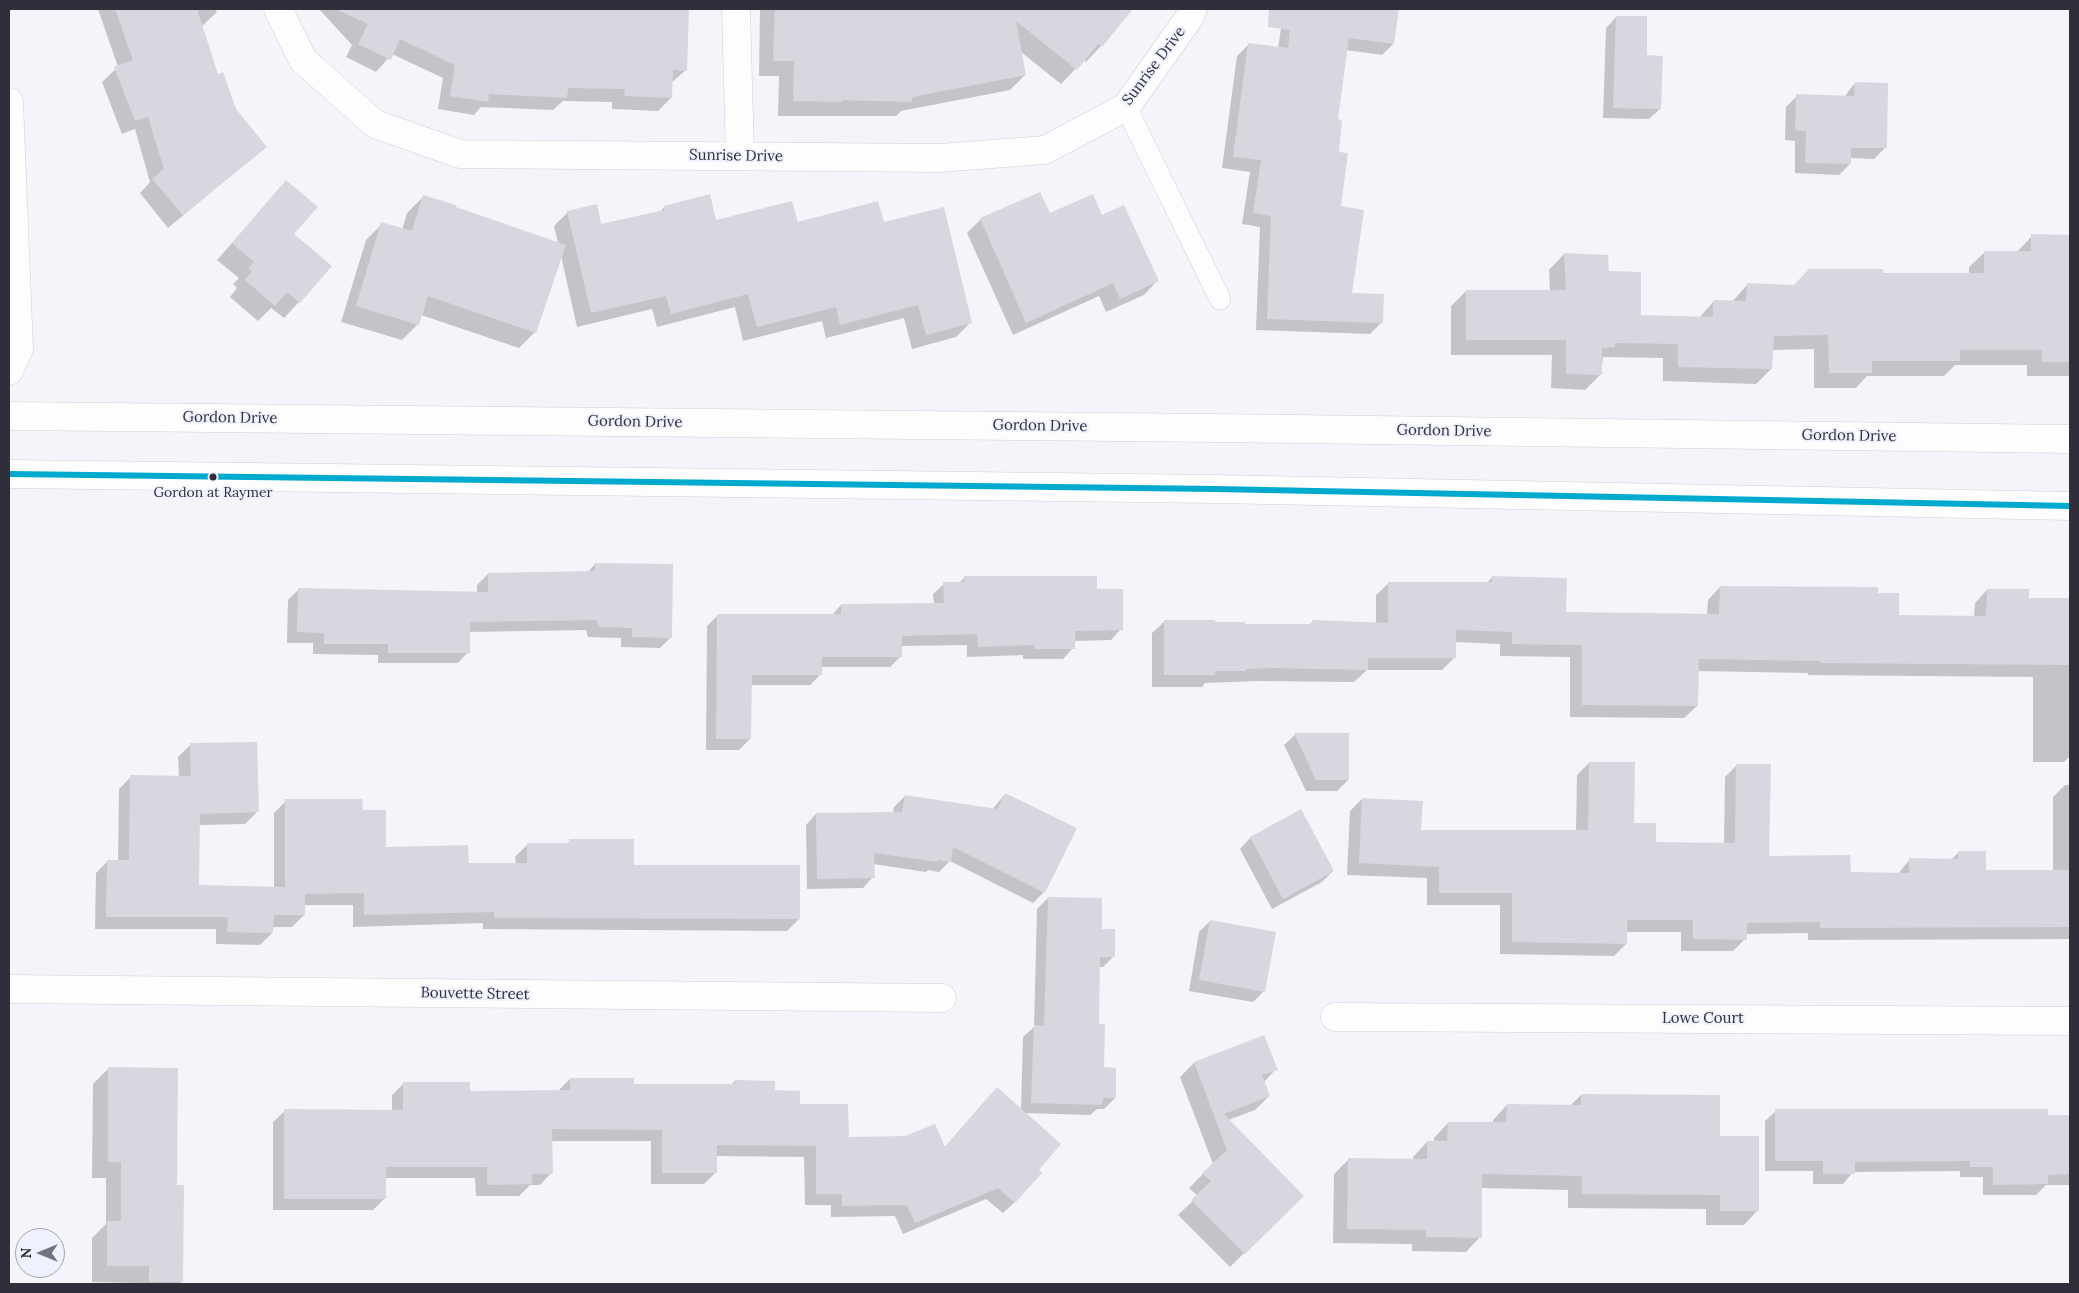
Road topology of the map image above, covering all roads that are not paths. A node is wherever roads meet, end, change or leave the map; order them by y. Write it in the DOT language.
graph roads {
  1 [pos="278,9"];
  2 [pos="736,9"];
  3 [pos="1193,9"];
  4 [pos="9,102"];
  5 [pos="1126,107"];
  6 [pos="740,156"];
  7 [pos="1220,299"];
  8 [pos="9,371"];
  9 [pos="9,416"];
  10 [pos="2070,439"];
  11 [pos="9,474"];
  12 [pos="2070,506"];
  13 [pos="9,989"];
  14 [pos="942,998"];
  15 [pos="1336,1018"];
  16 [pos="2070,1021"];
  1 -- 6 [label="main road, Sunrise Drive"];
  2 -- 6 [label="main road"];
  3 -- 5 [label="main road, Sunrise Drive"];
  4 -- 8 [label="main road"];
  5 -- 6 [label="main road, Sunrise Drive"];
  5 -- 7 [label="lane"];
  9 -- 10 [label="main road, Gordon Drive"];
  11 -- 12 [label="main road"];
  13 -- 14 [label="main road, Bouvette Street"];
  15 -- 16 [label="main road, Lowe Court"];
}
